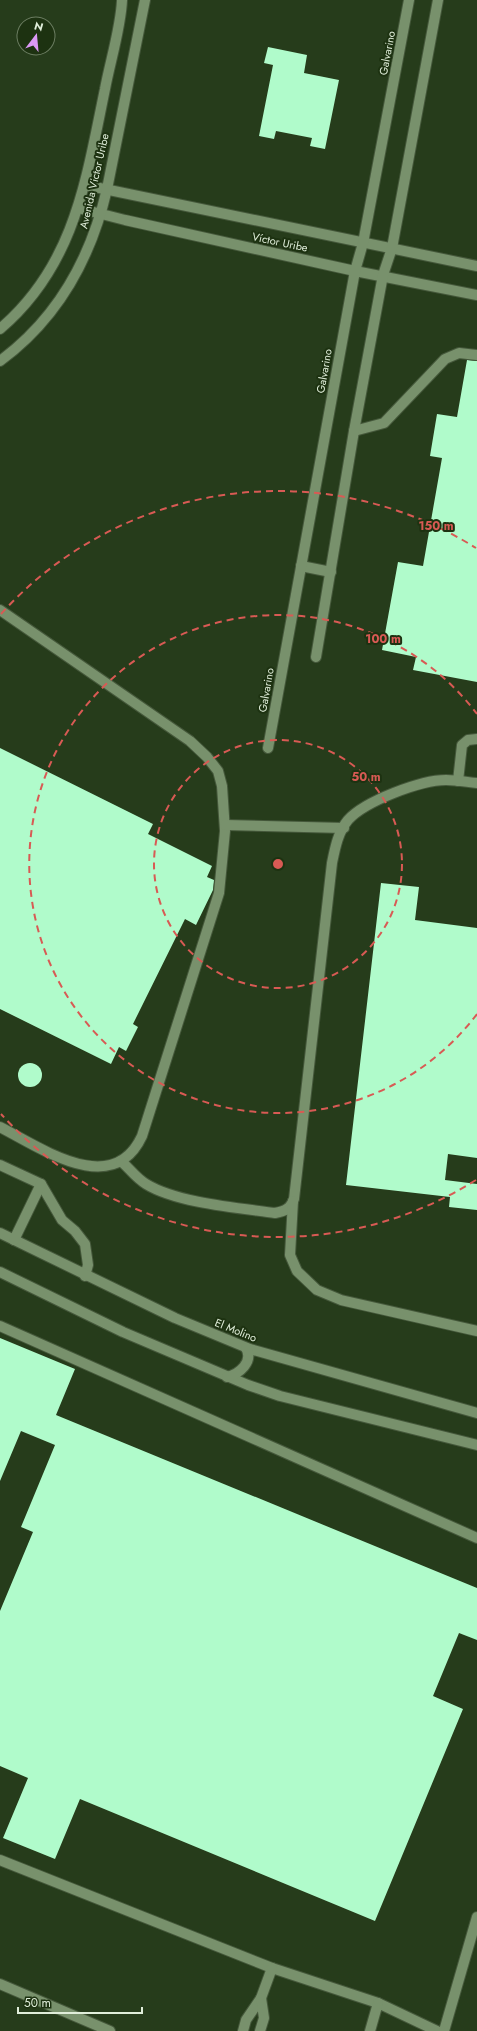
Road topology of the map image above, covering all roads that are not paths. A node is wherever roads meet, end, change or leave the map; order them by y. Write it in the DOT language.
graph roads {
  1 [pos="122,0"];
  2 [pos="145,0"];
  3 [pos="409,0"];
  4 [pos="438,0"];
  5 [pos="85,185"];
  6 [pos="106,189"];
  7 [pos="78,208"];
  8 [pos="101,214"];
  9 [pos="363,243"];
  10 [pos="392,248"];
  11 [pos="477,266"];
  12 [pos="355,271"];
  13 [pos="383,275"];
  14 [pos="477,295"];
  15 [pos="0,329"];
  16 [pos="477,355"];
  17 [pos="0,361"];
  18 [pos="354,431"];
  19 [pos="301,566"];
  20 [pos="331,572"];
  21 [pos="0,610"];
  22 [pos="316,657"];
  23 [pos="477,739"];
  24 [pos="268,748"];
  25 [pos="458,781"];
  26 [pos="477,783"];
  27 [pos="225,825"];
  28 [pos="344,828"];
  29 [pos="0,1127"];
  30 [pos="121,1161"];
  31 [pos="0,1165"];
  32 [pos="41,1184"];
  33 [pos="294,1199"];
  34 [pos="0,1233"];
  35 [pos="14,1240"];
  36 [pos="0,1272"];
  37 [pos="84,1276"];
  38 [pos="0,1326"];
  39 [pos="477,1331"];
  40 [pos="246,1348"];
  41 [pos="226,1377"];
  42 [pos="477,1413"];
  43 [pos="477,1445"];
  44 [pos="477,1538"];
  45 [pos="0,1860"];
  46 [pos="477,1917"];
  47 [pos="272,1968"];
  48 [pos="0,1984"];
  49 [pos="261,1998"];
  50 [pos="378,2003"];
  51 [pos="110,2031"];
  52 [pos="243,2031"];
  53 [pos="260,2031"];
  54 [pos="370,2031"];
  55 [pos="437,2031"];
  56 [pos="444,2031"];
  1 -- 5 [label="street, Avenida Victor Uribe"];
  2 -- 6 [label="street, Avenida Victor Uribe"];
  3 -- 9 [label="street, Galvarino"];
  4 -- 10 [label="street"];
  5 -- 6 [label="street, Víctor Uribe"];
  5 -- 7 [label="street, Avenida Victor Uribe"];
  6 -- 8 [label="street, Avenida Victor Uribe"];
  6 -- 9 [label="street, Víctor Uribe"];
  7 -- 8 [label="street, Víctor Uribe"];
  7 -- 15 [label="street, Avenida Victor Uribe"];
  8 -- 12 [label="street, Víctor Uribe"];
  8 -- 17 [label="street, Avenida Victor Uribe"];
  9 -- 10 [label="street, Víctor Uribe"];
  9 -- 12 [label="street, Galvarino"];
  10 -- 11 [label="street, Víctor Uribe"];
  10 -- 13 [label="street"];
  12 -- 13 [label="street, Víctor Uribe"];
  12 -- 19 [label="street, Galvarino"];
  13 -- 14 [label="street, Víctor Uribe"];
  13 -- 18 [label="street"];
  16 -- 18 [label="street"];
  18 -- 20 [label="street"];
  19 -- 20 [label="street"];
  19 -- 24 [label="street, Galvarino"];
  20 -- 22 [label="street"];
  21 -- 27 [label="street"];
  23 -- 25 [label="street"];
  25 -- 26 [label="street"];
  25 -- 28 [label="street"];
  27 -- 28 [label="street"];
  27 -- 30 [label="street"];
  28 -- 33 [label="street"];
  29 -- 30 [label="street"];
  30 -- 33 [label="street"];
  31 -- 32 [label="street"];
  32 -- 35 [label="street"];
  32 -- 37 [label="street"];
  33 -- 39 [label="street"];
  34 -- 35 [label="street, El Molino"];
  35 -- 37 [label="street, El Molino"];
  36 -- 41 [label="street"];
  37 -- 40 [label="street, El Molino"];
  38 -- 44 [label="street"];
  40 -- 41 [label="street"];
  40 -- 42 [label="street, El Molino"];
  41 -- 43 [label="street"];
  45 -- 47 [label="street"];
  46 -- 56 [label="street"];
  47 -- 49 [label="street"];
  47 -- 50 [label="street"];
  48 -- 51 [label="street"];
  49 -- 52 [label="street"];
  49 -- 53 [label="street"];
  50 -- 54 [label="street"];
  50 -- 55 [label="street"];
}
